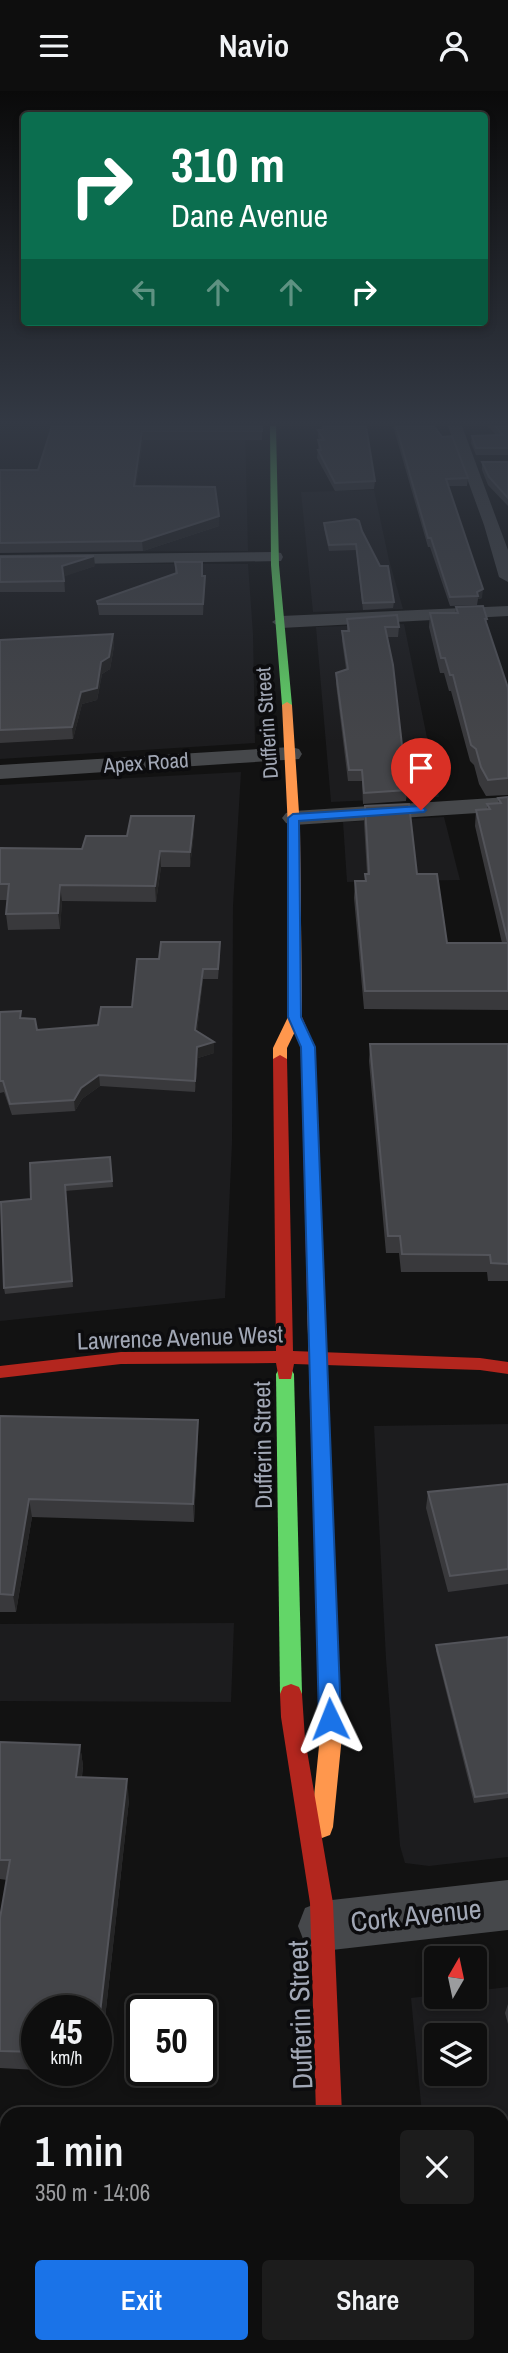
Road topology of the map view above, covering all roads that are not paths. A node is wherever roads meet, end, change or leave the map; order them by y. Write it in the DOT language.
graph roads {
  1 [pos="274,532"];
  2 [pos="501,532"];
  3 [pos="275,557"];
  4 [pos="0,560"];
  5 [pos="508,577"];
  6 [pos="508,611"];
  7 [pos="281,622"];
  8 [pos="291,754"];
  9 [pos="0,772"];
  10 [pos="508,804"];
  11 [pos="293,818"];
  12 [pos="295,1017"];
  13 [pos="285,1357"];
  14 [pos="316,1358"];
  15 [pos="508,1368"];
  16 [pos="22,1370"];
  17 [pos="0,1372"];
  18 [pos="508,1376"];
  19 [pos="109,1377"];
  20 [pos="278,1379"];
  21 [pos="323,1380"];
  22 [pos="483,1384"];
  23 [pos="318,1873"];
  24 [pos="508,1905"];
  25 [pos="323,1926"];
  26 [pos="329,2107"];
  1 -- 3 [label="main road, Dufferin Street"];
  2 -- 5 [label="street"];
  3 -- 4 [label="street"];
  3 -- 7 [label="main road, Dufferin Street"];
  6 -- 7 [label="street"];
  7 -- 8 [label="main road, Dufferin Street"];
  8 -- 9 [label="street, Apex Road"];
  8 -- 11 [label="main road, Dufferin Street"];
  10 -- 11 [label="street"];
  11 -- 12 [label="main road, Dufferin Street"];
  12 -- 13 [label="main road, Dufferin Street"];
  12 -- 14 [label="main road, Dufferin Street"];
  13 -- 14 [label="main road, Lawrence Avenue West"];
  13 -- 16 [label="main road, Lawrence Avenue West"];
  13 -- 20 [label="main road, Dufferin Street"];
  14 -- 15 [label="main road, Lawrence Avenue West"];
  14 -- 21 [label="main road, Dufferin Street"];
  16 -- 17 [label="main road, Lawrence Avenue West"];
  16 -- 19 [label="main road, Lawrence Avenue West"];
  18 -- 22 [label="main road"];
  20 -- 21 [label="main road, Lawrence Avenue West"];
  20 -- 23 [label="main road, Dufferin Street"];
  21 -- 23 [label="main road, Dufferin Street"];
  23 -- 25 [label="main road, Dufferin Street"];
  24 -- 25 [label="street, Cork Avenue"];
  25 -- 26 [label="main road, Dufferin Street"];
}
